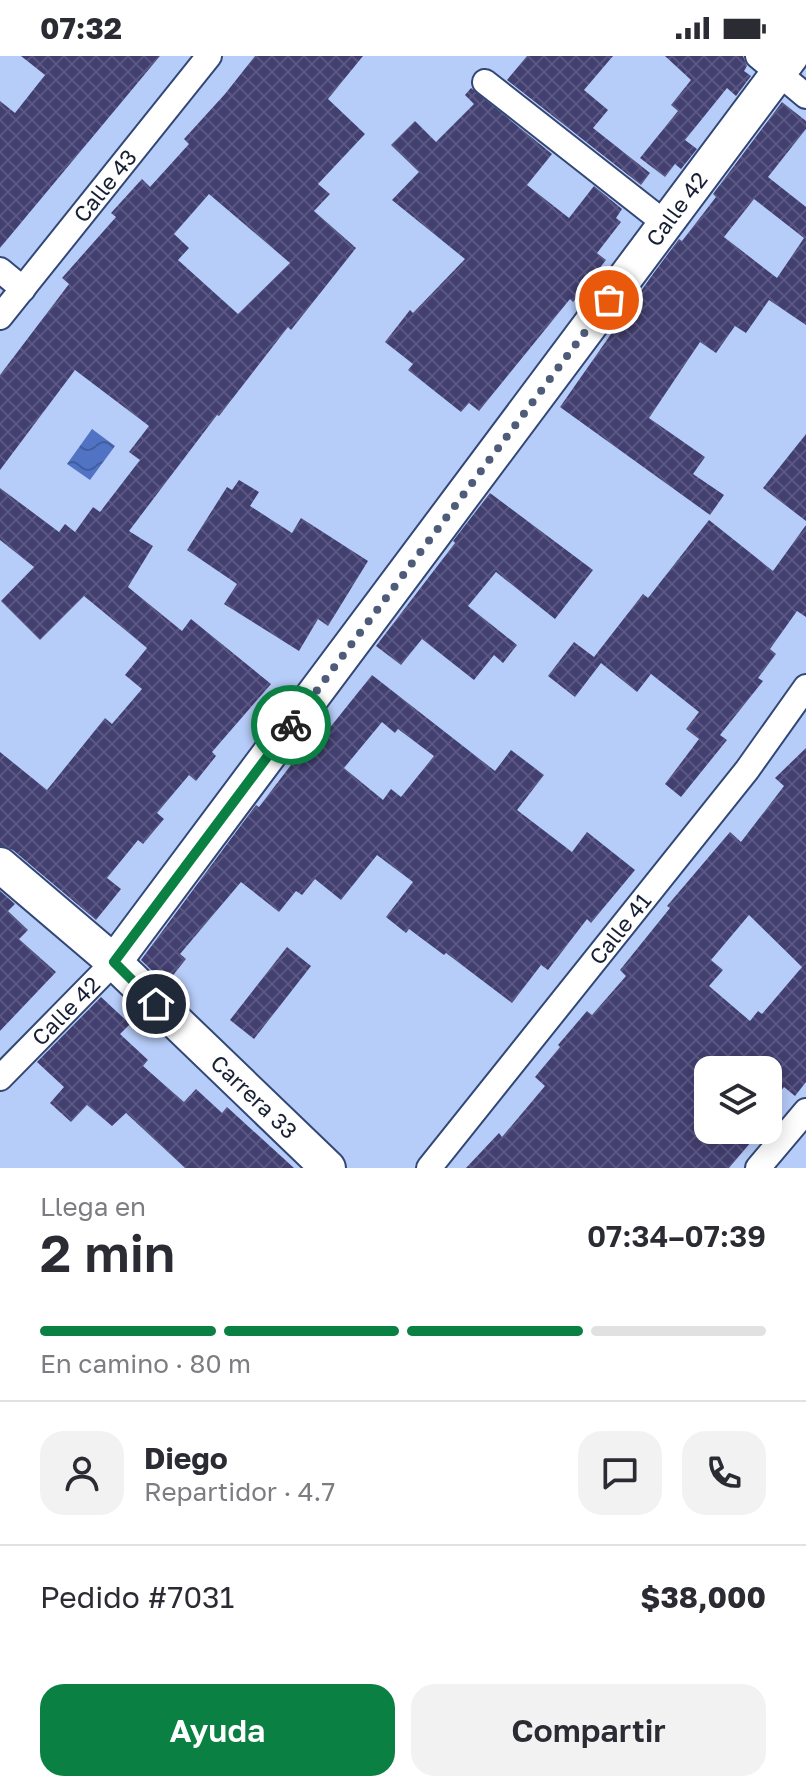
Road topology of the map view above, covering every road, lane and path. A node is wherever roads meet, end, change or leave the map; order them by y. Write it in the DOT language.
graph roads {
  1 [pos="209,56"];
  2 [pos="776,62"];
  3 [pos="485,82"];
  4 [pos="806,96"];
  5 [pos="666,224"];
  6 [pos="0,270"];
  7 [pos="23,289"];
  8 [pos="0,317"];
  9 [pos="806,687"];
  10 [pos="0,865"];
  11 [pos="114,962"];
  12 [pos="0,1078"];
  13 [pos="806,1111"];
  14 [pos="328,1168"];
  15 [pos="429,1168"];
  16 [pos="758,1168"];
  1 -- 7 [label="street, Calle 43"];
  2 -- 4 [label="street"];
  2 -- 5 [label="street, Calle 42"];
  3 -- 5 [label="street"];
  5 -- 11 [label="street, Calle 42"];
  6 -- 7 [label="street"];
  7 -- 8 [label="street, Calle 43"];
  9 -- 15 [label="street, Calle 41"];
  10 -- 11 [label="street, Carrera 33"];
  11 -- 12 [label="street, Calle 42"];
  11 -- 14 [label="street, Carrera 33"];
  13 -- 16 [label="street"];
}
